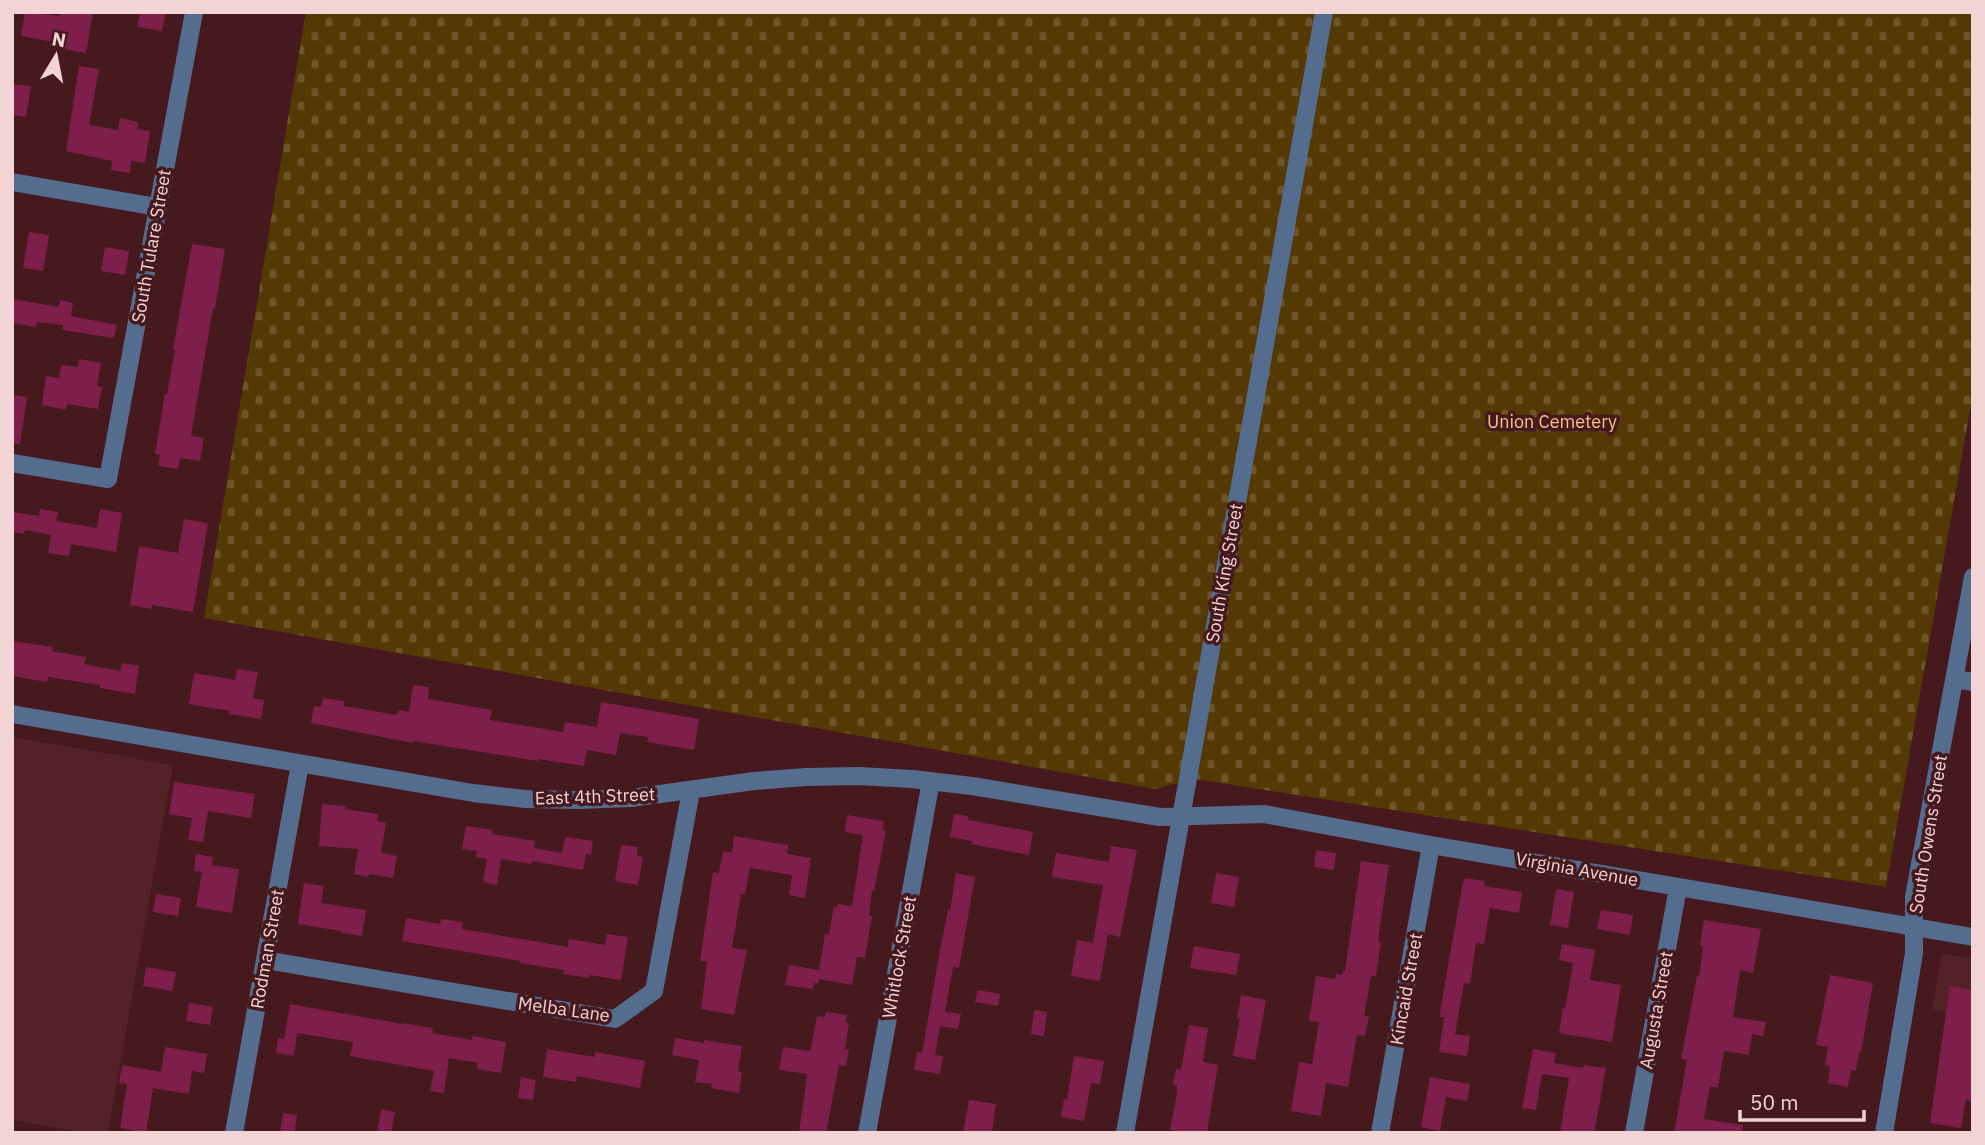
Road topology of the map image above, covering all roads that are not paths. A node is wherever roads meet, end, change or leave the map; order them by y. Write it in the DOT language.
graph roads {
  1 [pos="194,12"];
  2 [pos="1324,12"];
  3 [pos="12,183"];
  4 [pos="157,207"];
  5 [pos="12,463"];
  6 [pos="1973,577"];
  7 [pos="1964,681"];
  8 [pos="12,714"];
  9 [pos="300,765"];
  10 [pos="931,781"];
  11 [pos="691,791"];
  12 [pos="1181,816"];
  13 [pos="1431,845"];
  14 [pos="1678,887"];
  15 [pos="1914,927"];
  16 [pos="1973,937"];
  17 [pos="265,960"];
  18 [pos="234,1133"];
  19 [pos="867,1133"];
  20 [pos="1125,1133"];
  21 [pos="1380,1133"];
  22 [pos="1634,1133"];
  23 [pos="1884,1133"];
  1 -- 4 [label="street, South Tulare Street"];
  2 -- 12 [label="street, South King Street"];
  3 -- 4 [label="street"];
  4 -- 5 [label="street, South Tulare Street"];
  6 -- 7 [label="street, South Owens Street"];
  7 -- 15 [label="street, South Owens Street"];
  8 -- 9 [label="street, East 4th Street"];
  9 -- 11 [label="street, East 4th Street"];
  9 -- 17 [label="street, Rodman Street"];
  10 -- 11 [label="street, East 4th Street"];
  10 -- 12 [label="street, East 4th Street"];
  10 -- 19 [label="street, Whitlock Street"];
  11 -- 17 [label="street, Melba Lane"];
  12 -- 13 [label="street, Virginia Avenue"];
  12 -- 20 [label="street, South King Street"];
  13 -- 14 [label="street, Virginia Avenue"];
  13 -- 21 [label="street, Kincaid Street"];
  14 -- 15 [label="street, Virginia Avenue"];
  14 -- 22 [label="street, Augusta Street"];
  15 -- 16 [label="street, Virginia Avenue"];
  15 -- 23 [label="street, South Owens Street"];
  17 -- 18 [label="street, Rodman Street"];
}
